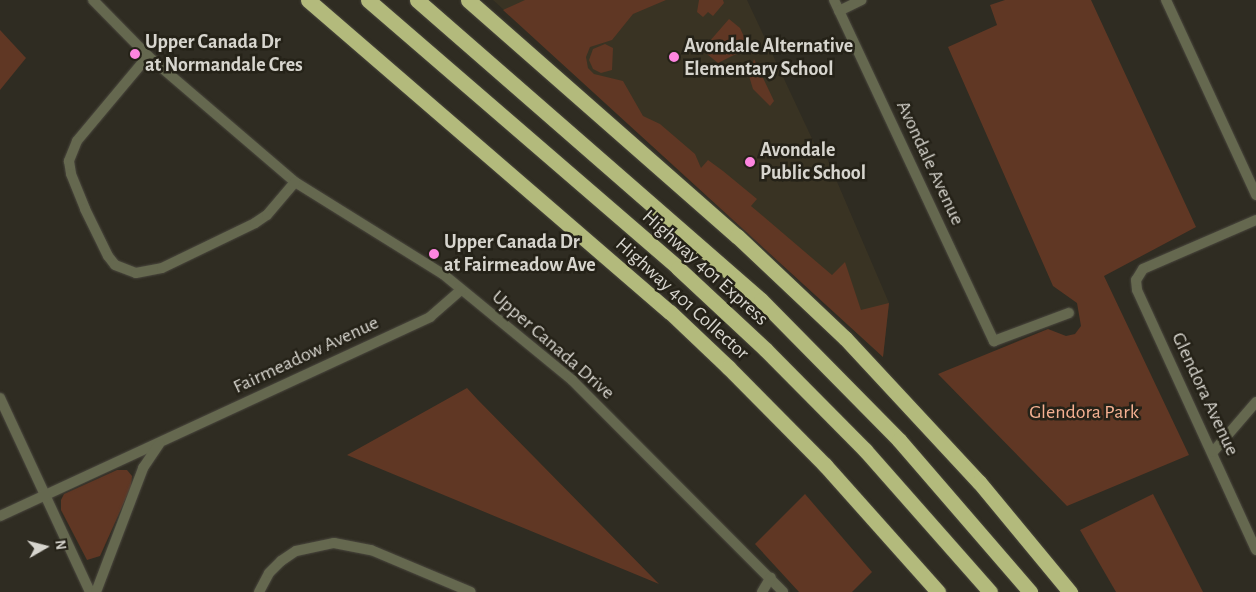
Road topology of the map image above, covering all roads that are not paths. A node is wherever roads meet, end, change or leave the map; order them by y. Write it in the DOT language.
graph roads {
  1 [pos="92,0"];
  2 [pos="308,0"];
  3 [pos="368,0"];
  4 [pos="417,0"];
  5 [pos="468,0"];
  6 [pos="834,0"];
  7 [pos="862,0"];
  8 [pos="1166,0"];
  9 [pos="839,11"];
  10 [pos="148,56"];
  11 [pos="295,182"];
  12 [pos="1256,195"];
  13 [pos="1256,220"];
  14 [pos="461,290"];
  15 [pos="1069,313"];
  16 [pos="0,398"];
  17 [pos="1256,402"];
  18 [pos="160,443"];
  19 [pos="1213,452"];
  20 [pos="47,494"];
  21 [pos="0,516"];
  22 [pos="1256,550"];
  23 [pos="770,577"];
  24 [pos="90,592"];
  25 [pos="96,592"];
  26 [pos="259,592"];
  27 [pos="471,592"];
  28 [pos="762,592"];
  29 [pos="783,592"];
  30 [pos="938,592"];
  31 [pos="990,592"];
  32 [pos="1030,592"];
  33 [pos="1070,592"];
  1 -- 10 [label="street, Upper Canada Drive"];
  2 -- 30 [label="highway, Highway 401 Collector"];
  3 -- 31 [label="highway, Highway 401 Express"];
  4 -- 32 [label="highway, Highway 401 Express"];
  5 -- 33 [label="highway"];
  6 -- 9 [label="street, Avondale Avenue"];
  7 -- 9 [label="street"];
  8 -- 12 [label="street"];
  9 -- 15 [label="street, Avondale Avenue"];
  10 -- 11 [label="street, Upper Canada Drive"];
  10 -- 11 [label="street"];
  11 -- 14 [label="street, Upper Canada Drive"];
  13 -- 19 [label="street, Glendora Avenue"];
  14 -- 18 [label="street, Fairmeadow Avenue"];
  14 -- 23 [label="street, Upper Canada Drive"];
  16 -- 20 [label="street"];
  17 -- 19 [label="street"];
  18 -- 20 [label="street, Fairmeadow Avenue"];
  18 -- 25 [label="street"];
  19 -- 22 [label="street, Glendora Avenue"];
  20 -- 21 [label="street, Fairmeadow Avenue"];
  20 -- 24 [label="street"];
  23 -- 28 [label="street"];
  23 -- 29 [label="street, Upper Canada Drive"];
  26 -- 27 [label="street"];
}
